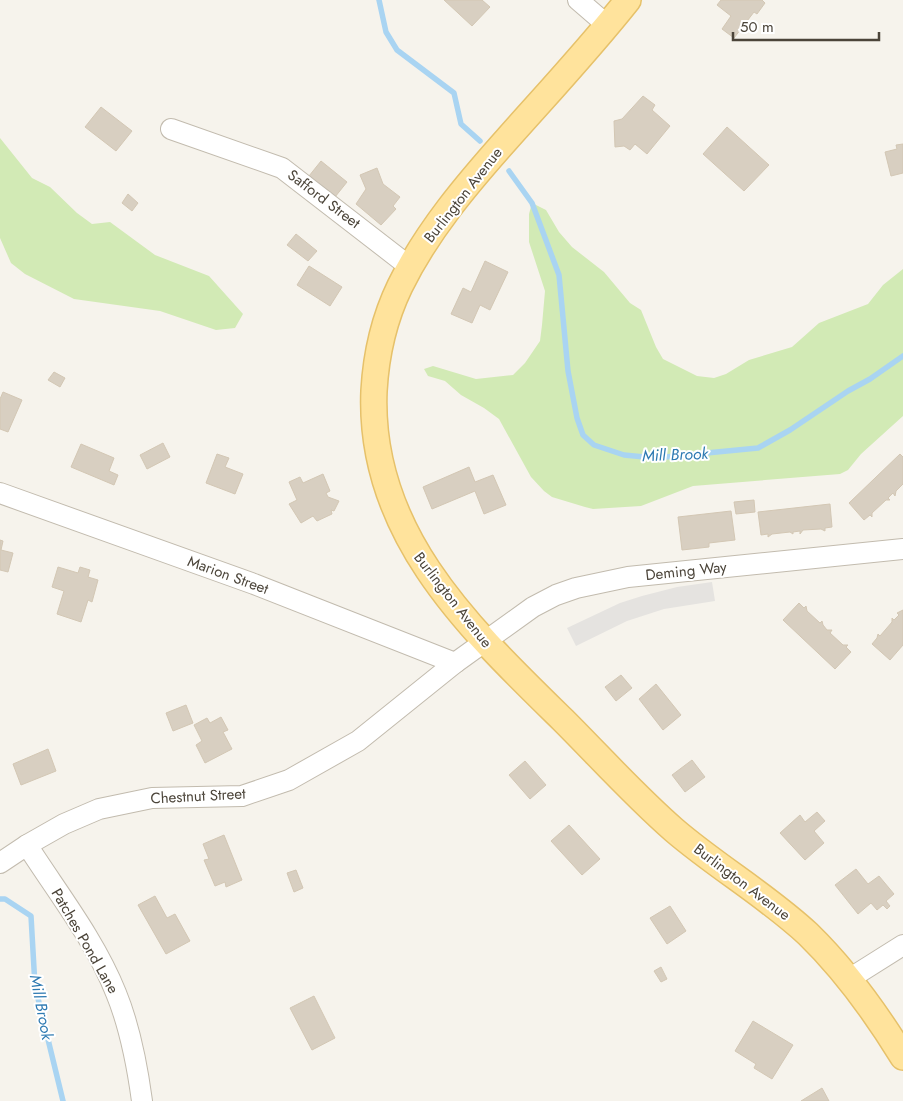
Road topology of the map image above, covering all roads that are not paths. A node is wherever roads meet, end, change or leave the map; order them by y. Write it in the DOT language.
graph roads {
  1 [pos="578,0"];
  2 [pos="628,0"];
  3 [pos="608,25"];
  4 [pos="171,128"];
  5 [pos="410,267"];
  6 [pos="0,493"];
  7 [pos="903,549"];
  8 [pos="486,643"];
  9 [pos="455,663"];
  10 [pos="27,844"];
  11 [pos="0,864"];
  12 [pos="903,945"];
  13 [pos="849,979"];
  14 [pos="903,1057"];
  15 [pos="142,1101"];
  1 -- 3 [label="street"];
  2 -- 3 [label="main road, Burlington Avenue"];
  3 -- 5 [label="main road, Burlington Avenue"];
  4 -- 5 [label="street, Safford Street"];
  5 -- 8 [label="main road, Burlington Avenue"];
  6 -- 9 [label="street, Marion Street"];
  7 -- 8 [label="street, Deming Way"];
  8 -- 9 [label="street, Chestnut Street"];
  8 -- 13 [label="main road, Burlington Avenue"];
  9 -- 10 [label="street, Chestnut Street"];
  10 -- 11 [label="street, Chestnut Street"];
  10 -- 15 [label="street, Patches Pond Lane"];
  12 -- 13 [label="street"];
  13 -- 14 [label="main road, Burlington Avenue"];
}
